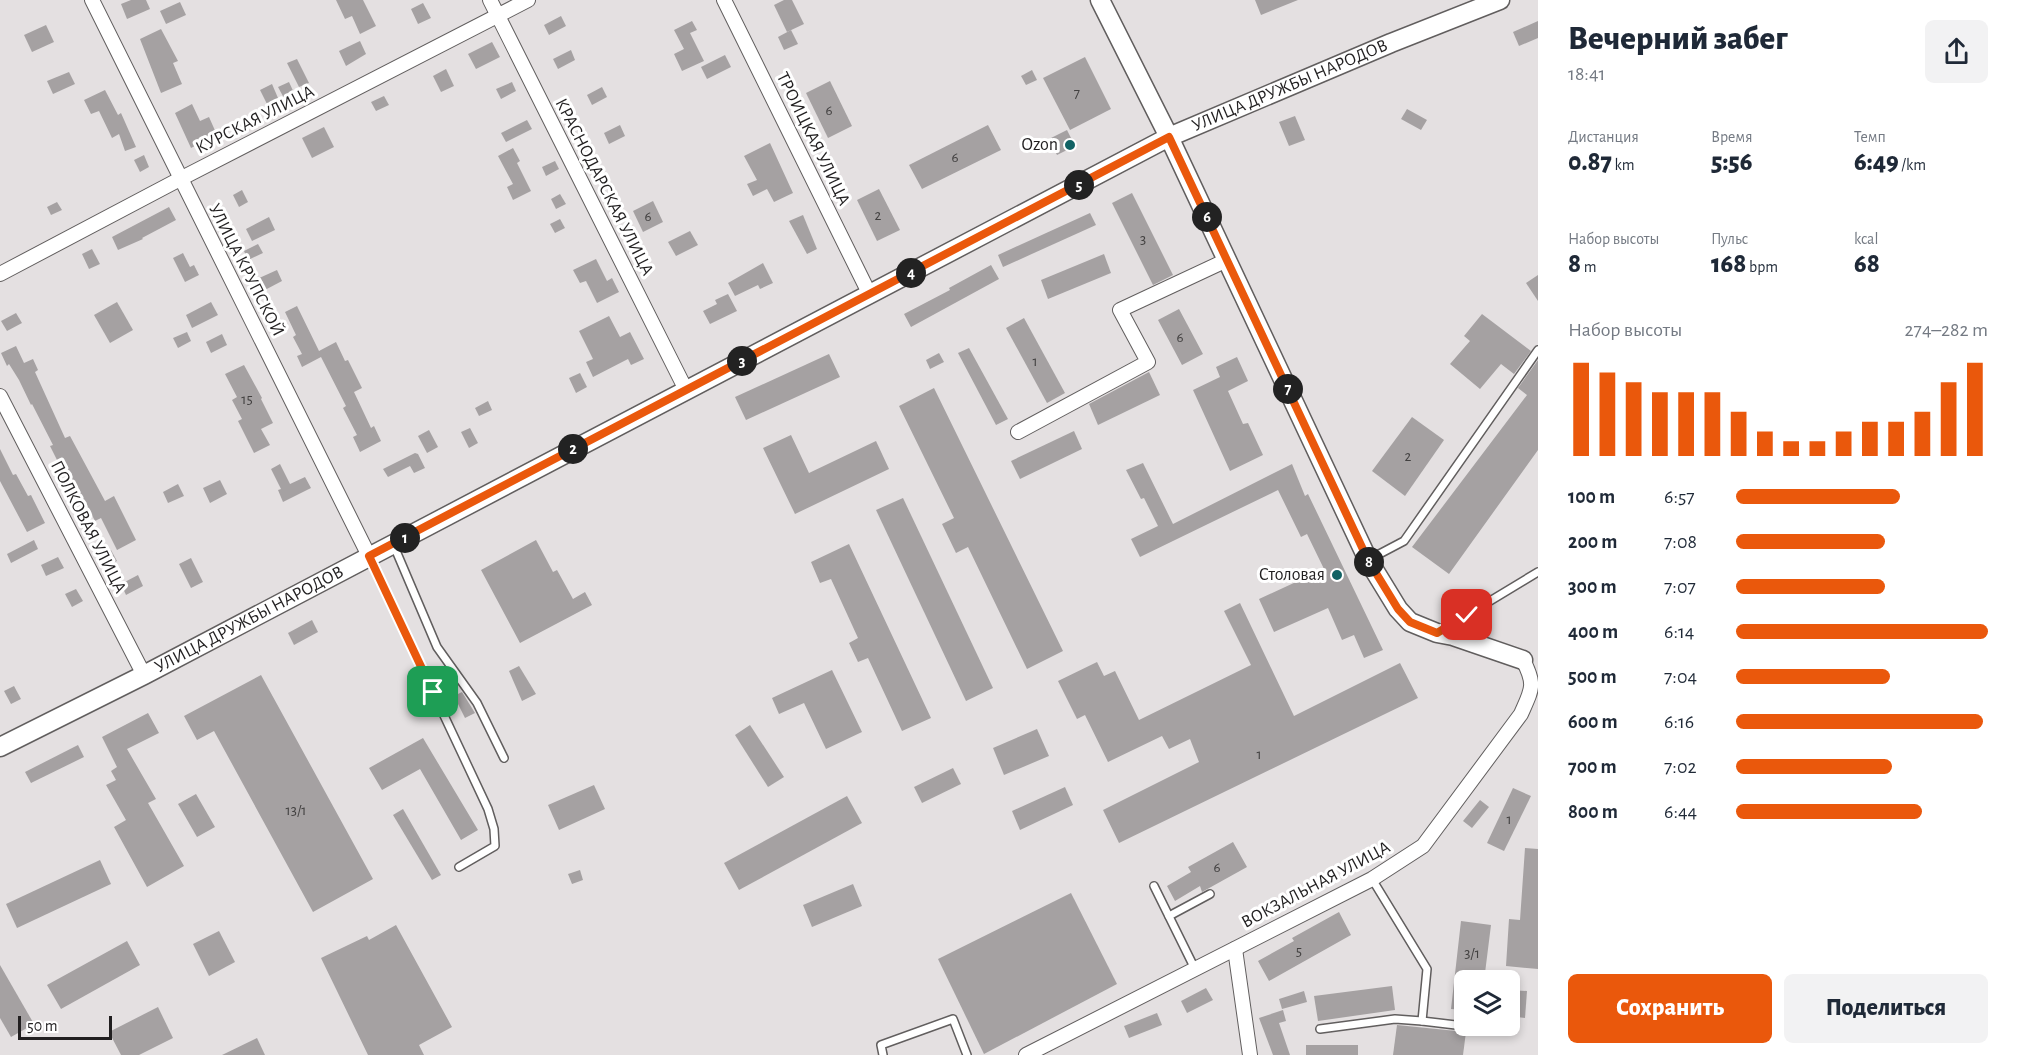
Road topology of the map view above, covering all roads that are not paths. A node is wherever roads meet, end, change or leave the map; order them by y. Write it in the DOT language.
graph roads {
  1 [pos="92,0"];
  2 [pos="490,0"];
  3 [pos="528,0"];
  4 [pos="724,0"];
  5 [pos="1100,0"];
  6 [pos="1500,0"];
  7 [pos="497,16"];
  8 [pos="1169,137"];
  9 [pos="180,179"];
  10 [pos="1227,260"];
  11 [pos="0,274"];
  12 [pos="870,295"];
  13 [pos="1538,350"];
  14 [pos="686,390"];
  15 [pos="0,396"];
  16 [pos="1018,432"];
  17 [pos="393,544"];
  18 [pos="369,556"];
  19 [pos="1368,560"];
  20 [pos="1538,572"];
  21 [pos="1437,633"];
  22 [pos="1531,661"];
  23 [pos="144,675"];
  24 [pos="0,747"];
  25 [pos="504,758"];
  26 [pos="459,867"];
  27 [pos="1372,879"];
  28 [pos="1154,886"];
  29 [pos="1210,894"];
  30 [pos="1169,916"];
  31 [pos="1235,949"];
  32 [pos="1196,969"];
  33 [pos="1422,1021"];
  34 [pos="1454,1025"];
  35 [pos="1320,1029"];
  36 [pos="883,1055"];
  37 [pos="967,1055"];
  38 [pos="1026,1055"];
  39 [pos="1250,1055"];
  1 -- 9 [label="street, УЛИЦА КРУПСКОЙ"];
  2 -- 7 [label="street, КРАСНОДАРСКАЯ УЛИЦА"];
  3 -- 7 [label="street, КУРСКАЯ УЛИЦА"];
  4 -- 12 [label="street, ТРОИЦКАЯ УЛИЦА"];
  5 -- 8 [label="street"];
  6 -- 8 [label="street, УЛИЦА ДРУЖБЫ НАРОДОВ"];
  7 -- 9 [label="street, КУРСКАЯ УЛИЦА"];
  7 -- 14 [label="street, КРАСНОДАРСКАЯ УЛИЦА"];
  8 -- 10 [label="street"];
  8 -- 12 [label="street, УЛИЦА ДРУЖБЫ НАРОДОВ"];
  9 -- 11 [label="street, КУРСКАЯ УЛИЦА"];
  9 -- 18 [label="street, УЛИЦА КРУПСКОЙ"];
  10 -- 16 [label="street"];
  10 -- 19 [label="street"];
  12 -- 14 [label="street, УЛИЦА ДРУЖБЫ НАРОДОВ"];
  13 -- 19 [label="lane"];
  14 -- 17 [label="street, УЛИЦА ДРУЖБЫ НАРОДОВ"];
  15 -- 23 [label="street, ПОЛКОВАЯ УЛИЦА"];
  17 -- 18 [label="street, УЛИЦА ДРУЖБЫ НАРОДОВ"];
  17 -- 25 [label="lane"];
  18 -- 23 [label="street, УЛИЦА ДРУЖБЫ НАРОДОВ"];
  18 -- 26 [label="lane"];
  19 -- 21 [label="street"];
  20 -- 21 [label="lane"];
  21 -- 22 [label="street"];
  22 -- 27 [label="street, ВОКЗАЛЬНАЯ УЛИЦА"];
  23 -- 24 [label="street, УЛИЦА ДРУЖБЫ НАРОДОВ"];
  27 -- 31 [label="street, ВОКЗАЛЬНАЯ УЛИЦА"];
  27 -- 33 [label="lane"];
  28 -- 30 [label="lane"];
  29 -- 30 [label="lane"];
  30 -- 32 [label="lane"];
  31 -- 32 [label="street, ВОКЗАЛЬНАЯ УЛИЦА"];
  31 -- 39 [label="street"];
  32 -- 38 [label="street, ВОКЗАЛЬНАЯ УЛИЦА"];
  33 -- 34 [label="lane"];
  33 -- 35 [label="lane"];
  36 -- 37 [label="lane"];
}
